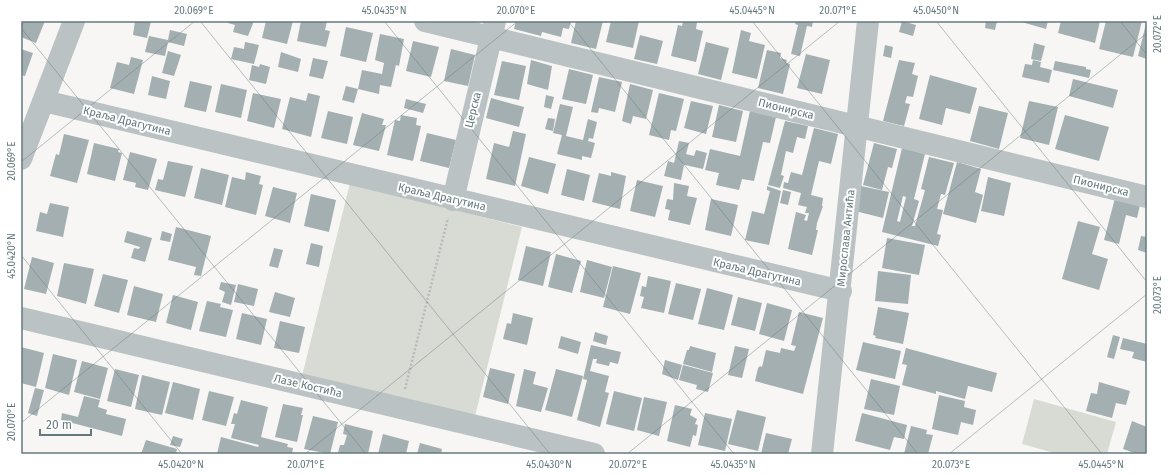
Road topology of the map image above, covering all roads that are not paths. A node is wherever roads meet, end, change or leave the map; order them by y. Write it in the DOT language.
graph roads {
  1 [pos="74,21"];
  2 [pos="425,21"];
  3 [pos="868,21"];
  4 [pos="493,29"];
  5 [pos="44,101"];
  6 [pos="857,126"];
  7 [pos="21,159"];
  8 [pos="1147,197"];
  9 [pos="453,200"];
  10 [pos="841,291"];
  11 [pos="21,318"];
  12 [pos="594,454"];
  13 [pos="822,454"];
  1 -- 5 [label="street"];
  2 -- 4 [label="street, Пионирска"];
  3 -- 6 [label="street, Мирослава Антића"];
  4 -- 6 [label="street, Пионирска"];
  4 -- 9 [label="street, Церска"];
  5 -- 7 [label="street"];
  5 -- 9 [label="street, Краља Драгутина"];
  6 -- 8 [label="street, Пионирска"];
  6 -- 10 [label="street, Мирослава Антића"];
  9 -- 10 [label="street, Краља Драгутина"];
  10 -- 13 [label="street, Мирослава Антића"];
  11 -- 12 [label="street, Лазе Костића"];
}
